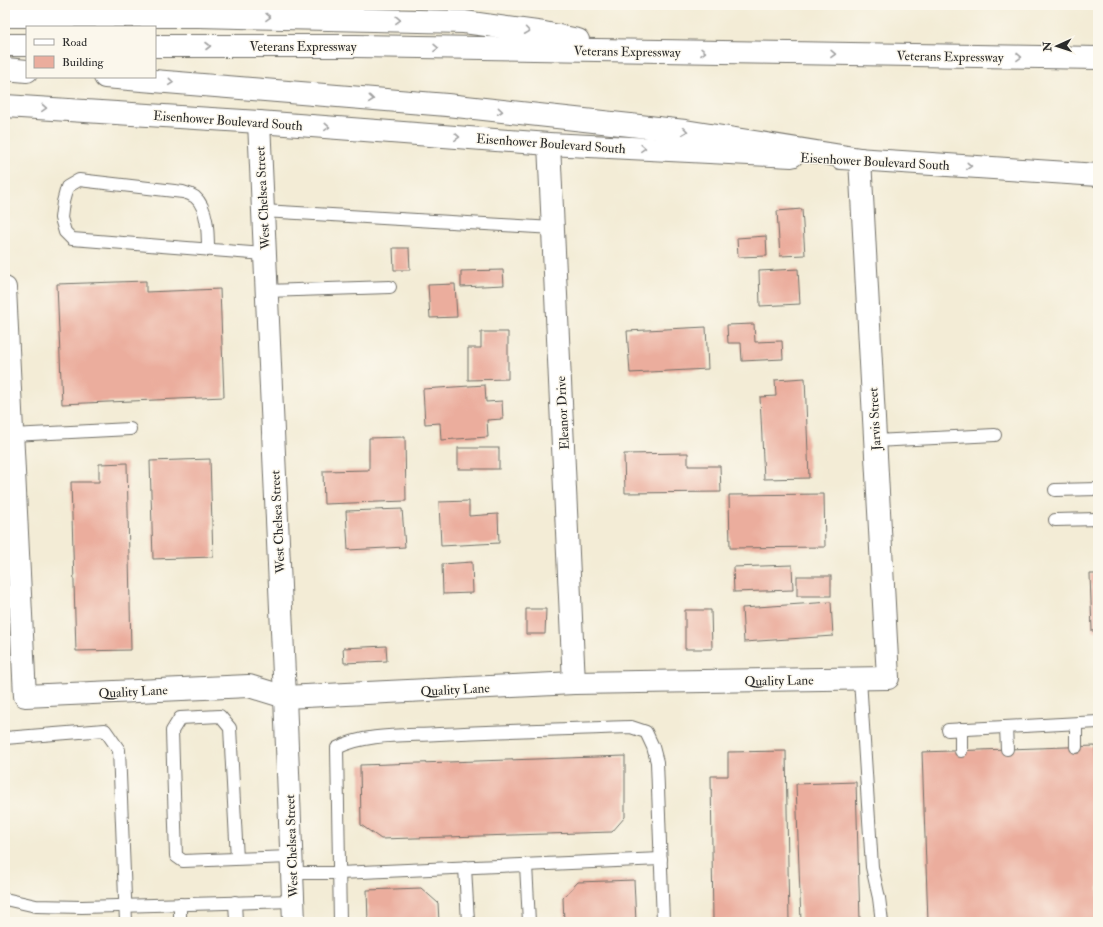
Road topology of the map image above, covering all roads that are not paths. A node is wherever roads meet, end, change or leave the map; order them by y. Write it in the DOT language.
graph roads {
  1 [pos="5,16"];
  2 [pos="5,45"];
  3 [pos="26,45"];
  4 [pos="156,46"];
  5 [pos="622,50"];
  6 [pos="1098,58"];
  7 [pos="5,69"];
  8 [pos="26,71"];
  9 [pos="116,78"];
  10 [pos="5,106"];
  11 [pos="259,122"];
  12 [pos="549,144"];
  13 [pos="860,159"];
  14 [pos="1098,175"];
  15 [pos="263,211"];
  16 [pos="553,228"];
  17 [pos="208,250"];
  18 [pos="265,254"];
  19 [pos="390,287"];
  20 [pos="5,288"];
  21 [pos="266,290"];
  22 [pos="130,429"];
  23 [pos="12,435"];
  24 [pos="995,435"];
  25 [pos="875,441"];
  26 [pos="1098,489"];
  27 [pos="1055,490"];
  28 [pos="1098,519"];
  29 [pos="1055,520"];
  30 [pos="888,678"];
  31 [pos="860,679"];
  32 [pos="574,683"];
  33 [pos="285,697"];
  34 [pos="1098,722"];
  35 [pos="1076,724"];
  36 [pos="1006,727"];
  37 [pos="961,729"];
  38 [pos="948,730"];
  39 [pos="5,738"];
  40 [pos="1076,747"];
  41 [pos="1007,749"];
  42 [pos="961,751"];
  43 [pos="237,859"];
  44 [pos="661,859"];
  45 [pos="291,865"];
  46 [pos="526,865"];
  47 [pos="465,867"];
  48 [pos="339,872"];
  49 [pos="5,899"];
  50 [pos="234,902"];
  51 [pos="180,904"];
  52 [pos="126,906"];
  53 [pos="293,911"];
  54 [pos="126,922"];
  55 [pos="180,922"];
  56 [pos="236,922"];
  57 [pos="340,922"];
  58 [pos="468,922"];
  59 [pos="529,922"];
  60 [pos="663,922"];
  61 [pos="882,922"];
  1 -- 5 [label="main road, one-way"];
  2 -- 3 [label="main road"];
  4 -- 5 [label="main road, Veterans Expressway, one-way"];
  5 -- 6 [label="main road, Veterans Expressway, one-way"];
  7 -- 8 [label="main road"];
  9 -- 13 [label="main road, one-way"];
  10 -- 11 [label="main road, Eisenhower Boulevard South, one-way"];
  11 -- 12 [label="main road, Eisenhower Boulevard South, one-way"];
  11 -- 15 [label="main road, West Chelsea Street"];
  12 -- 13 [label="main road, Eisenhower Boulevard South, one-way"];
  12 -- 16 [label="main road, Eleanor Drive"];
  13 -- 14 [label="main road, Eisenhower Boulevard South, one-way"];
  13 -- 25 [label="main road, Jarvis Street"];
  15 -- 16 [label="lane"];
  15 -- 18 [label="main road, West Chelsea Street"];
  16 -- 32 [label="main road, Eleanor Drive"];
  17 -- 17 [label="lane"];
  17 -- 18 [label="lane"];
  18 -- 21 [label="main road, West Chelsea Street"];
  19 -- 21 [label="lane"];
  20 -- 23 [label="main road"];
  21 -- 33 [label="main road, West Chelsea Street"];
  22 -- 23 [label="lane"];
  23 -- 33 [label="main road, Quality Lane"];
  24 -- 25 [label="lane"];
  25 -- 30 [label="main road, Jarvis Street"];
  26 -- 27 [label="lane"];
  28 -- 29 [label="lane"];
  30 -- 31 [label="main road, Quality Lane"];
  31 -- 32 [label="main road, Quality Lane"];
  31 -- 61 [label="lane"];
  32 -- 33 [label="main road, Quality Lane"];
  33 -- 45 [label="main road, West Chelsea Street"];
  34 -- 35 [label="lane"];
  35 -- 36 [label="lane"];
  35 -- 40 [label="lane"];
  36 -- 37 [label="lane"];
  36 -- 41 [label="lane"];
  37 -- 38 [label="lane"];
  37 -- 42 [label="lane"];
  39 -- 52 [label="lane"];
  43 -- 43 [label="lane"];
  43 -- 45 [label="lane"];
  44 -- 46 [label="lane"];
  44 -- 48 [label="lane"];
  44 -- 60 [label="lane"];
  45 -- 48 [label="lane"];
  45 -- 53 [label="main road, West Chelsea Street"];
  46 -- 47 [label="lane"];
  46 -- 59 [label="lane"];
  47 -- 48 [label="lane"];
  47 -- 58 [label="lane"];
  48 -- 57 [label="lane"];
  49 -- 52 [label="lane"];
  50 -- 51 [label="lane"];
  50 -- 53 [label="lane"];
  50 -- 56 [label="lane"];
  51 -- 52 [label="lane"];
  51 -- 55 [label="lane"];
  52 -- 54 [label="lane"];
}
